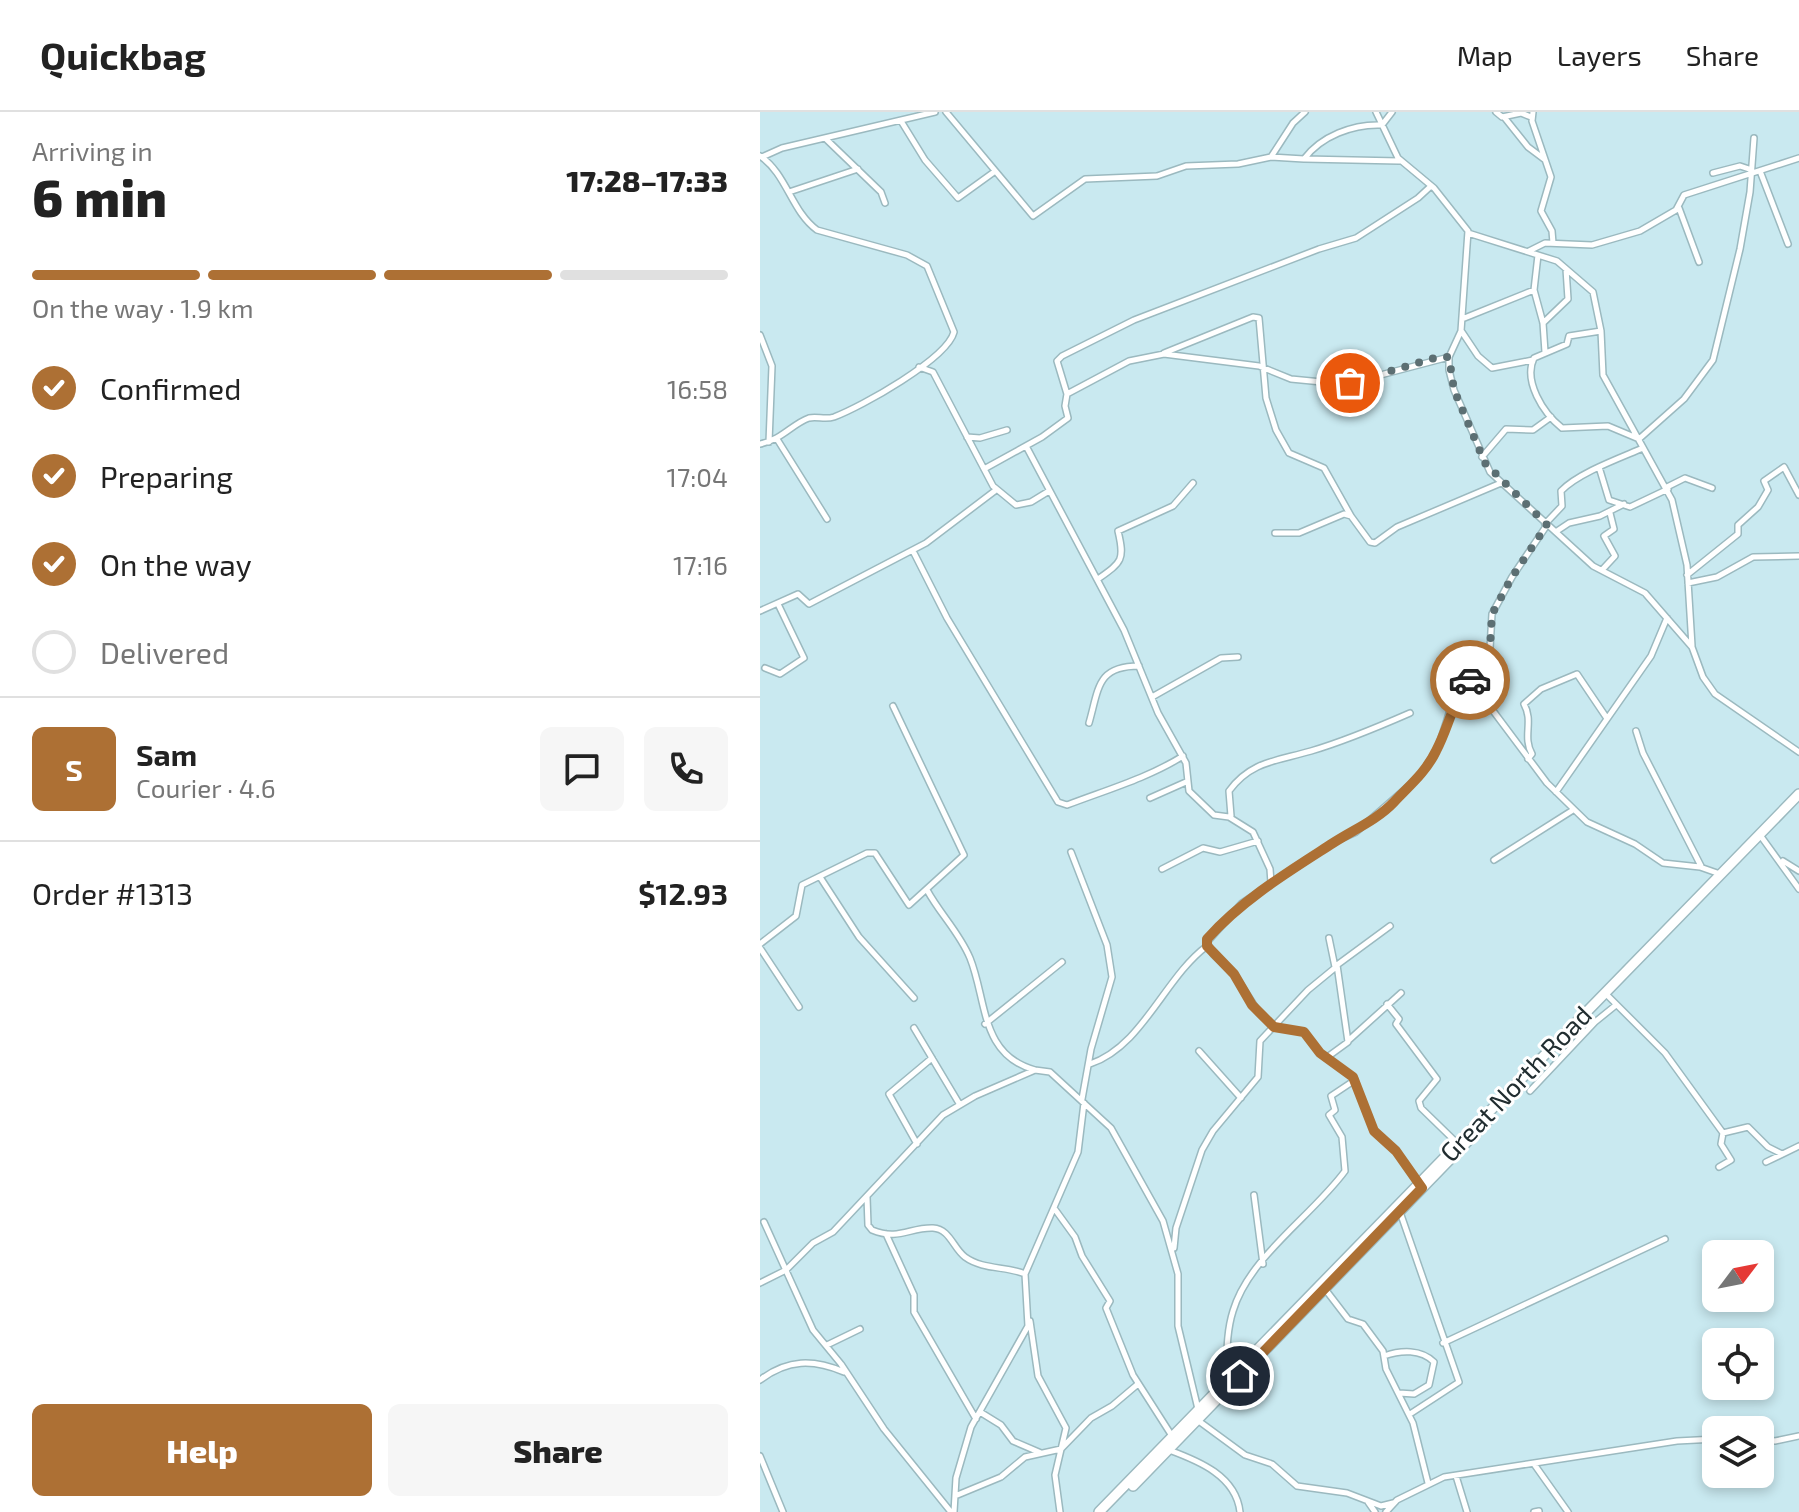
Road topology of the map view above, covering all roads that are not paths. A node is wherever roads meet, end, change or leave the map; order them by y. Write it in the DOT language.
graph roads {
  1 [pos="935,112"];
  2 [pos="946,112"];
  3 [pos="1305,112"];
  4 [pos="1376,112"];
  5 [pos="1392,112"];
  6 [pos="1496,112"];
  7 [pos="1532,115"];
  8 [pos="1504,117"];
  9 [pos="901,121"];
  10 [pos="1382,125"];
  11 [pos="1754,138"];
  12 [pos="827,140"];
  13 [pos="761,156"];
  14 [pos="1271,157"];
  15 [pos="1799,158"];
  16 [pos="1304,159"];
  17 [pos="1545,160"];
  18 [pos="1400,161"];
  19 [pos="858,169"];
  20 [pos="1760,171"];
  21 [pos="994,172"];
  22 [pos="1751,172"];
  23 [pos="1713,173"];
  24 [pos="1431,186"];
  25 [pos="789,192"];
  26 [pos="885,203"];
  27 [pos="1678,207"];
  28 [pos="1468,233"];
  29 [pos="1553,243"];
  30 [pos="1788,244"];
  31 [pos="1528,251"];
  32 [pos="1538,255"];
  33 [pos="1699,262"];
  34 [pos="1566,268"];
  35 [pos="1534,290"];
  36 [pos="1461,320"];
  37 [pos="1543,323"];
  38 [pos="1461,331"];
  39 [pos="1601,331"];
  40 [pos="760,335"];
  41 [pos="1545,353"];
  42 [pos="1164,354"];
  43 [pos="1449,357"];
  44 [pos="1533,360"];
  45 [pos="918,367"];
  46 [pos="1263,370"];
  47 [pos="1067,394"];
  48 [pos="1551,417"];
  49 [pos="1007,430"];
  50 [pos="966,436"];
  51 [pos="777,439"];
  52 [pos="1639,439"];
  53 [pos="769,442"];
  54 [pos="760,444"];
  55 [pos="1026,446"];
  56 [pos="1643,448"];
  57 [pos="1482,457"];
  58 [pos="1599,467"];
  59 [pos="984,469"];
  60 [pos="1193,483"];
  61 [pos="1502,483"];
  62 [pos="1668,488"];
  63 [pos="1712,488"];
  64 [pos="996,490"];
  65 [pos="1049,491"];
  66 [pos="1799,495"];
  67 [pos="1625,503"];
  68 [pos="1610,513"];
  69 [pos="1351,516"];
  70 [pos="827,519"];
  71 [pos="1546,525"];
  72 [pos="1557,531"];
  73 [pos="1275,533"];
  74 [pos="913,551"];
  75 [pos="1799,556"];
  76 [pos="1601,570"];
  77 [pos="1098,579"];
  78 [pos="1687,579"];
  79 [pos="778,604"];
  80 [pos="760,611"];
  81 [pos="1667,618"];
  82 [pos="1692,647"];
  83 [pos="1238,657"];
  84 [pos="1139,666"];
  85 [pos="765,668"];
  86 [pos="1465,687"];
  87 [pos="1152,697"];
  88 [pos="893,706"];
  89 [pos="1410,713"];
  90 [pos="1606,717"];
  91 [pos="1089,723"];
  92 [pos="1636,731"];
  93 [pos="1799,752"];
  94 [pos="1183,756"];
  95 [pos="1528,759"];
  96 [pos="1186,782"];
  97 [pos="1556,792"];
  98 [pos="1799,794"];
  99 [pos="1150,798"];
  100 [pos="1799,800"];
  101 [pos="1573,810"];
  102 [pos="1231,817"];
  103 [pos="1761,836"];
  104 [pos="1258,841"];
  105 [pos="1071,852"];
  106 [pos="1778,858"];
  107 [pos="1494,860"];
  108 [pos="1702,867"];
  109 [pos="1162,869"];
  110 [pos="1799,871"];
  111 [pos="1722,875"];
  112 [pos="820,877"];
  113 [pos="1271,883"];
  114 [pos="1799,889"];
  115 [pos="927,890"];
  116 [pos="1390,926"];
  117 [pos="1329,938"];
  118 [pos="760,946"];
  119 [pos="1207,946"];
  120 [pos="1062,962"];
  121 [pos="1336,967"];
  122 [pos="1401,993"];
  123 [pos="1606,994"];
  124 [pos="914,998"];
  125 [pos="1387,1004"];
  126 [pos="1616,1005"];
  127 [pos="799,1007"];
  128 [pos="985,1024"];
  129 [pos="1274,1027"];
  130 [pos="914,1028"];
  131 [pos="1348,1042"];
  132 [pos="1199,1051"];
  133 [pos="932,1058"];
  134 [pos="1326,1058"];
  135 [pos="1090,1064"];
  136 [pos="1035,1070"];
  137 [pos="1355,1080"];
  138 [pos="1530,1091"];
  139 [pos="957,1097"];
  140 [pos="1241,1098"];
  141 [pos="970,1099"];
  142 [pos="1083,1102"];
  143 [pos="960,1105"];
  144 [pos="1723,1133"];
  145 [pos="1457,1143"];
  146 [pos="917,1144"];
  147 [pos="1799,1146"];
  148 [pos="1782,1154"];
  149 [pos="1766,1162"];
  150 [pos="1719,1167"];
  151 [pos="1420,1186"];
  152 [pos="1254,1195"];
  153 [pos="867,1197"];
  154 [pos="1053,1208"];
  155 [pos="1400,1211"];
  156 [pos="764,1222"];
  157 [pos="886,1234"];
  158 [pos="1665,1239"];
  159 [pos="1173,1252"];
  160 [pos="1263,1264"];
  161 [pos="786,1270"];
  162 [pos="1025,1274"];
  163 [pos="760,1283"];
  164 [pos="1325,1289"];
  165 [pos="1030,1321"];
  166 [pos="860,1329"];
  167 [pos="1443,1343"];
  168 [pos="827,1345"];
  169 [pos="1384,1356"];
  170 [pos="845,1373"];
  171 [pos="760,1380"];
  172 [pos="1226,1380"];
  173 [pos="1138,1384"];
  174 [pos="1399,1393"];
  175 [pos="980,1412"];
  176 [pos="1196,1414"];
  177 [pos="1410,1414"];
  178 [pos="976,1419"];
  179 [pos="1172,1436"];
  180 [pos="1799,1436"];
  181 [pos="1702,1440"];
  182 [pos="1774,1441"];
  183 [pos="1061,1449"];
  184 [pos="1168,1450"];
  185 [pos="1041,1453"];
  186 [pos="760,1456"];
  187 [pos="1534,1464"];
  188 [pos="1456,1476"];
  189 [pos="1428,1483"];
  190 [pos="955,1496"];
  191 [pos="1367,1501"];
  192 [pos="1394,1503"];
  193 [pos="783,1512"];
  194 [pos="953,1512"];
  195 [pos="1060,1512"];
  196 [pos="1099,1512"];
  197 [pos="1108,1512"];
  198 [pos="1240,1512"];
  199 [pos="1375,1512"];
  200 [pos="1386,1512"];
  201 [pos="1467,1512"];
  202 [pos="1568,1512"];
  1 -- 9 [label="street"];
  2 -- 21 [label="street"];
  3 -- 14 [label="street"];
  4 -- 10 [label="street"];
  5 -- 10 [label="street"];
  6 -- 8 [label="street"];
  7 -- 8 [label="street"];
  7 -- 17 [label="street"];
  8 -- 17 [label="street"];
  9 -- 12 [label="street"];
  9 -- 21 [label="street"];
  10 -- 16 [label="street"];
  10 -- 18 [label="street"];
  11 -- 22 [label="street"];
  12 -- 13 [label="street"];
  12 -- 19 [label="street"];
  13 -- 25 [label="street"];
  14 -- 16 [label="street"];
  14 -- 21 [label="street"];
  15 -- 20 [label="street"];
  16 -- 18 [label="street"];
  17 -- 29 [label="street"];
  18 -- 24 [label="street"];
  19 -- 25 [label="street"];
  19 -- 26 [label="street"];
  20 -- 22 [label="street"];
  20 -- 30 [label="street"];
  22 -- 23 [label="street"];
  22 -- 27 [label="street"];
  22 -- 52 [label="street"];
  24 -- 28 [label="street"];
  24 -- 47 [label="street"];
  25 -- 45 [label="street"];
  27 -- 29 [label="street"];
  27 -- 33 [label="street"];
  28 -- 31 [label="street"];
  28 -- 36 [label="street"];
  29 -- 31 [label="street"];
  31 -- 32 [label="street"];
  32 -- 34 [label="street"];
  32 -- 35 [label="street"];
  34 -- 37 [label="street"];
  34 -- 39 [label="street"];
  35 -- 36 [label="street"];
  35 -- 37 [label="street"];
  36 -- 38 [label="street"];
  37 -- 41 [label="street"];
  38 -- 43 [label="street"];
  38 -- 44 [label="street"];
  39 -- 41 [label="street"];
  39 -- 52 [label="street"];
  40 -- 53 [label="street"];
  41 -- 44 [label="street"];
  42 -- 46 [label="street"];
  42 -- 46 [label="street"];
  42 -- 47 [label="street"];
  43 -- 46 [label="street"];
  43 -- 57 [label="street"];
  44 -- 48 [label="street"];
  45 -- 50 [label="street"];
  45 -- 51 [label="street"];
  46 -- 69 [label="street"];
  47 -- 55 [label="street"];
  48 -- 52 [label="street"];
  48 -- 57 [label="street"];
  49 -- 50 [label="street"];
  50 -- 59 [label="street"];
  51 -- 53 [label="street"];
  51 -- 70 [label="street"];
  52 -- 56 [label="street"];
  53 -- 54 [label="street"];
  55 -- 59 [label="street"];
  55 -- 65 [label="street"];
  56 -- 58 [label="street"];
  56 -- 62 [label="street"];
  57 -- 61 [label="street"];
  58 -- 67 [label="street"];
  58 -- 71 [label="street"];
  59 -- 64 [label="street"];
  60 -- 77 [label="street"];
  61 -- 69 [label="street"];
  61 -- 71 [label="street"];
  62 -- 63 [label="street"];
  62 -- 67 [label="street"];
  62 -- 78 [label="street"];
  64 -- 65 [label="street"];
  64 -- 74 [label="street"];
  65 -- 77 [label="street"];
  66 -- 78 [label="street"];
  67 -- 68 [label="street"];
  68 -- 72 [label="street"];
  68 -- 76 [label="street"];
  69 -- 73 [label="street"];
  71 -- 72 [label="street"];
  71 -- 86 [label="street"];
  72 -- 76 [label="street"];
  74 -- 79 [label="street"];
  74 -- 94 [label="street"];
  75 -- 78 [label="street"];
  76 -- 81 [label="street"];
  77 -- 84 [label="street"];
  78 -- 82 [label="street"];
  79 -- 80 [label="street"];
  79 -- 85 [label="street"];
  81 -- 82 [label="street"];
  81 -- 90 [label="street"];
  82 -- 93 [label="street"];
  83 -- 87 [label="street"];
  84 -- 87 [label="street"];
  84 -- 91 [label="street"];
  86 -- 95 [label="street"];
  86 -- 113 [label="street"];
  87 -- 94 [label="street"];
  88 -- 115 [label="street"];
  89 -- 102 [label="street"];
  90 -- 95 [label="street"];
  90 -- 97 [label="street"];
  92 -- 108 [label="street"];
  94 -- 96 [label="street"];
  95 -- 97 [label="street"];
  96 -- 99 [label="street"];
  96 -- 102 [label="street"];
  97 -- 101 [label="street"];
  98 -- 103 [label="highway, Great North Road"];
  100 -- 103 [label="highway, Great North Road"];
  101 -- 107 [label="street"];
  101 -- 108 [label="street"];
  102 -- 104 [label="street"];
  103 -- 106 [label="street"];
  103 -- 111 [label="highway, Great North Road"];
  104 -- 109 [label="street"];
  104 -- 113 [label="street"];
  105 -- 135 [label="street"];
  106 -- 110 [label="street"];
  106 -- 114 [label="street"];
  108 -- 111 [label="street"];
  111 -- 123 [label="highway, Great North Road"];
  112 -- 115 [label="street"];
  112 -- 118 [label="street"];
  112 -- 124 [label="street"];
  113 -- 119 [label="street"];
  115 -- 128 [label="street"];
  116 -- 121 [label="street"];
  117 -- 121 [label="street"];
  118 -- 127 [label="street"];
  119 -- 129 [label="street"];
  119 -- 135 [label="street"];
  120 -- 128 [label="street"];
  121 -- 129 [label="street"];
  121 -- 131 [label="street"];
  122 -- 125 [label="street"];
  123 -- 126 [label="street"];
  123 -- 145 [label="highway, Great North Road"];
  123 -- 151 [label="highway, Great North Road"];
  125 -- 131 [label="street"];
  125 -- 145 [label="street"];
  126 -- 138 [label="street"];
  126 -- 144 [label="street"];
  128 -- 136 [label="street"];
  129 -- 134 [label="street"];
  129 -- 140 [label="street"];
  130 -- 133 [label="street"];
  131 -- 134 [label="street"];
  132 -- 140 [label="street"];
  133 -- 139 [label="street"];
  133 -- 146 [label="street"];
  134 -- 137 [label="street"];
  135 -- 142 [label="street"];
  136 -- 141 [label="street"];
  136 -- 142 [label="street"];
  137 -- 151 [label="street"];
  137 -- 160 [label="street"];
  139 -- 141 [label="street"];
  139 -- 143 [label="street"];
  140 -- 159 [label="street"];
  141 -- 143 [label="street"];
  142 -- 154 [label="street"];
  142 -- 159 [label="street"];
  143 -- 146 [label="street"];
  144 -- 148 [label="street"];
  144 -- 150 [label="street"];
  145 -- 151 [label="highway, Great North Road"];
  146 -- 153 [label="street"];
  147 -- 148 [label="street"];
  148 -- 149 [label="street"];
  151 -- 155 [label="highway, Great North Road"];
  151 -- 172 [label="highway, Great North Road"];
  152 -- 160 [label="street"];
  153 -- 157 [label="street"];
  153 -- 161 [label="street"];
  154 -- 162 [label="street"];
  154 -- 173 [label="street"];
  155 -- 164 [label="highway, Great North Road"];
  155 -- 167 [label="street"];
  156 -- 161 [label="street"];
  157 -- 162 [label="street"];
  157 -- 178 [label="street"];
  158 -- 167 [label="street"];
  159 -- 176 [label="street"];
  160 -- 172 [label="street"];
  161 -- 163 [label="street"];
  161 -- 168 [label="street"];
  162 -- 165 [label="street"];
  164 -- 169 [label="street"];
  164 -- 176 [label="highway, Great North Road"];
  165 -- 175 [label="street"];
  165 -- 183 [label="street"];
  166 -- 168 [label="street"];
  167 -- 177 [label="street"];
  168 -- 170 [label="street"];
  169 -- 174 [label="street"];
  169 -- 174 [label="street"];
  170 -- 171 [label="street"];
  170 -- 194 [label="street"];
  172 -- 176 [label="highway, Great North Road"];
  173 -- 179 [label="street"];
  173 -- 183 [label="street"];
  174 -- 177 [label="street"];
  175 -- 178 [label="street"];
  175 -- 185 [label="street"];
  176 -- 179 [label="highway, Great North Road"];
  176 -- 184 [label="highway, Great North Road"];
  176 -- 191 [label="street"];
  177 -- 189 [label="street"];
  178 -- 190 [label="street"];
  179 -- 196 [label="highway, Great North Road"];
  180 -- 182 [label="street"];
  181 -- 187 [label="street"];
  183 -- 185 [label="street"];
  183 -- 195 [label="street"];
  184 -- 197 [label="highway, Great North Road"];
  184 -- 198 [label="street"];
  185 -- 190 [label="street"];
  186 -- 193 [label="street"];
  187 -- 188 [label="street"];
  187 -- 202 [label="street"];
  188 -- 189 [label="street"];
  188 -- 201 [label="street"];
  189 -- 192 [label="street"];
  190 -- 194 [label="street"];
  191 -- 192 [label="street"];
  191 -- 199 [label="street"];
  192 -- 200 [label="street"];
}
